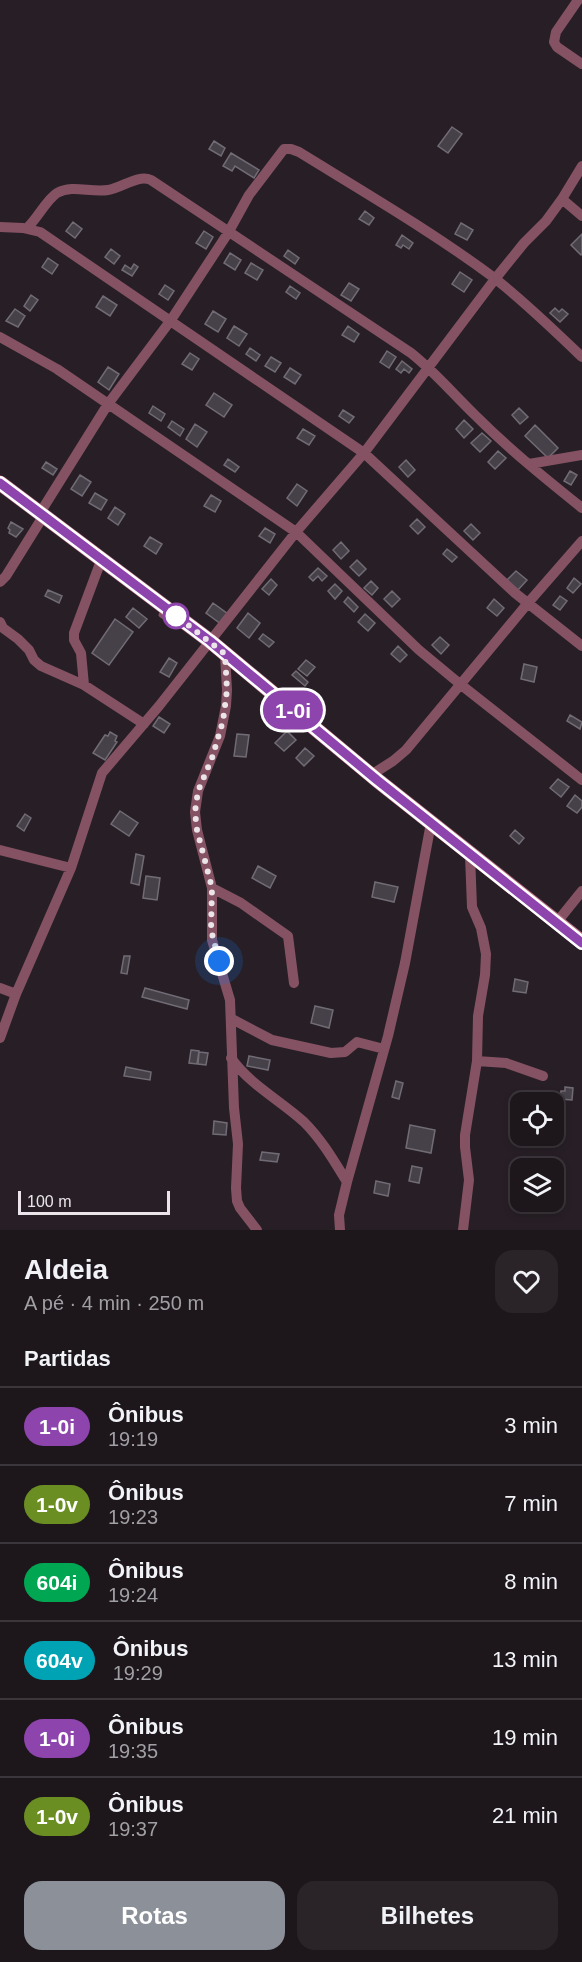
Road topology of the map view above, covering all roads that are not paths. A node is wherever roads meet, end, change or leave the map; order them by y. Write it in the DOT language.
graph roads {
  1 [pos="578,0"];
  2 [pos="582,64"];
  3 [pos="582,166"];
  4 [pos="562,199"];
  5 [pos="582,216"];
  6 [pos="0,227"];
  7 [pos="27,228"];
  8 [pos="228,232"];
  9 [pos="495,279"];
  10 [pos="171,320"];
  11 [pos="0,337"];
  12 [pos="582,357"];
  13 [pos="429,368"];
  14 [pos="108,404"];
  15 [pos="364,453"];
  16 [pos="582,455"];
  17 [pos="529,464"];
  18 [pos="0,483"];
  19 [pos="582,508"];
  20 [pos="42,514"];
  21 [pos="296,532"];
  22 [pos="582,541"];
  23 [pos="102,558"];
  24 [pos="0,582"];
  25 [pos="528,603"];
  26 [pos="0,622"];
  27 [pos="210,641"];
  28 [pos="582,646"];
  29 [pos="225,654"];
  30 [pos="460,684"];
  31 [pos="84,685"];
  32 [pos="144,724"];
  33 [pos="371,775"];
  34 [pos="582,780"];
  35 [pos="431,823"];
  36 [pos="0,850"];
  37 [pos="470,855"];
  38 [pos="71,868"];
  39 [pos="212,888"];
  40 [pos="582,891"];
  41 [pos="557,922"];
  42 [pos="582,942"];
  43 [pos="294,983"];
  44 [pos="0,988"];
  45 [pos="16,994"];
  46 [pos="232,1019"];
  47 [pos="0,1038"];
  48 [pos="384,1049"];
  49 [pos="231,1058"];
  50 [pos="477,1061"];
  51 [pos="543,1076"];
  52 [pos="347,1182"];
  53 [pos="257,1230"];
  54 [pos="340,1230"];
  55 [pos="463,1230"];
  1 -- 2 [label="street"];
  3 -- 4 [label="street"];
  4 -- 5 [label="street"];
  4 -- 9 [label="street"];
  6 -- 7 [label="street"];
  7 -- 8 [label="street"];
  7 -- 10 [label="street"];
  8 -- 9 [label="street"];
  8 -- 10 [label="street"];
  8 -- 13 [label="street"];
  9 -- 12 [label="street"];
  9 -- 13 [label="street"];
  10 -- 14 [label="street"];
  10 -- 15 [label="street"];
  11 -- 14 [label="street"];
  13 -- 15 [label="street"];
  13 -- 17 [label="street"];
  14 -- 20 [label="street"];
  14 -- 21 [label="street"];
  15 -- 21 [label="street"];
  15 -- 25 [label="street"];
  16 -- 17 [label="street"];
  17 -- 19 [label="street"];
  18 -- 20 [label="street"];
  20 -- 23 [label="street"];
  20 -- 24 [label="street"];
  21 -- 27 [label="street"];
  21 -- 30 [label="street"];
  22 -- 25 [label="street"];
  23 -- 27 [label="street"];
  23 -- 31 [label="street"];
  25 -- 28 [label="street"];
  25 -- 30 [label="street"];
  26 -- 31 [label="street"];
  27 -- 29 [label="street"];
  27 -- 32 [label="street"];
  29 -- 33 [label="street"];
  29 -- 39 [label="street"];
  30 -- 33 [label="street"];
  30 -- 34 [label="street"];
  31 -- 32 [label="street"];
  32 -- 38 [label="street"];
  33 -- 35 [label="street"];
  35 -- 37 [label="street"];
  35 -- 48 [label="street"];
  36 -- 38 [label="street"];
  37 -- 41 [label="street"];
  37 -- 50 [label="street"];
  38 -- 45 [label="street"];
  39 -- 43 [label="street"];
  39 -- 46 [label="street"];
  40 -- 41 [label="street"];
  41 -- 42 [label="street"];
  44 -- 45 [label="street"];
  45 -- 47 [label="street"];
  46 -- 48 [label="street"];
  46 -- 49 [label="street"];
  48 -- 52 [label="street"];
  49 -- 52 [label="street"];
  49 -- 53 [label="street"];
  50 -- 51 [label="street"];
  50 -- 55 [label="street"];
  52 -- 54 [label="street"];
}
